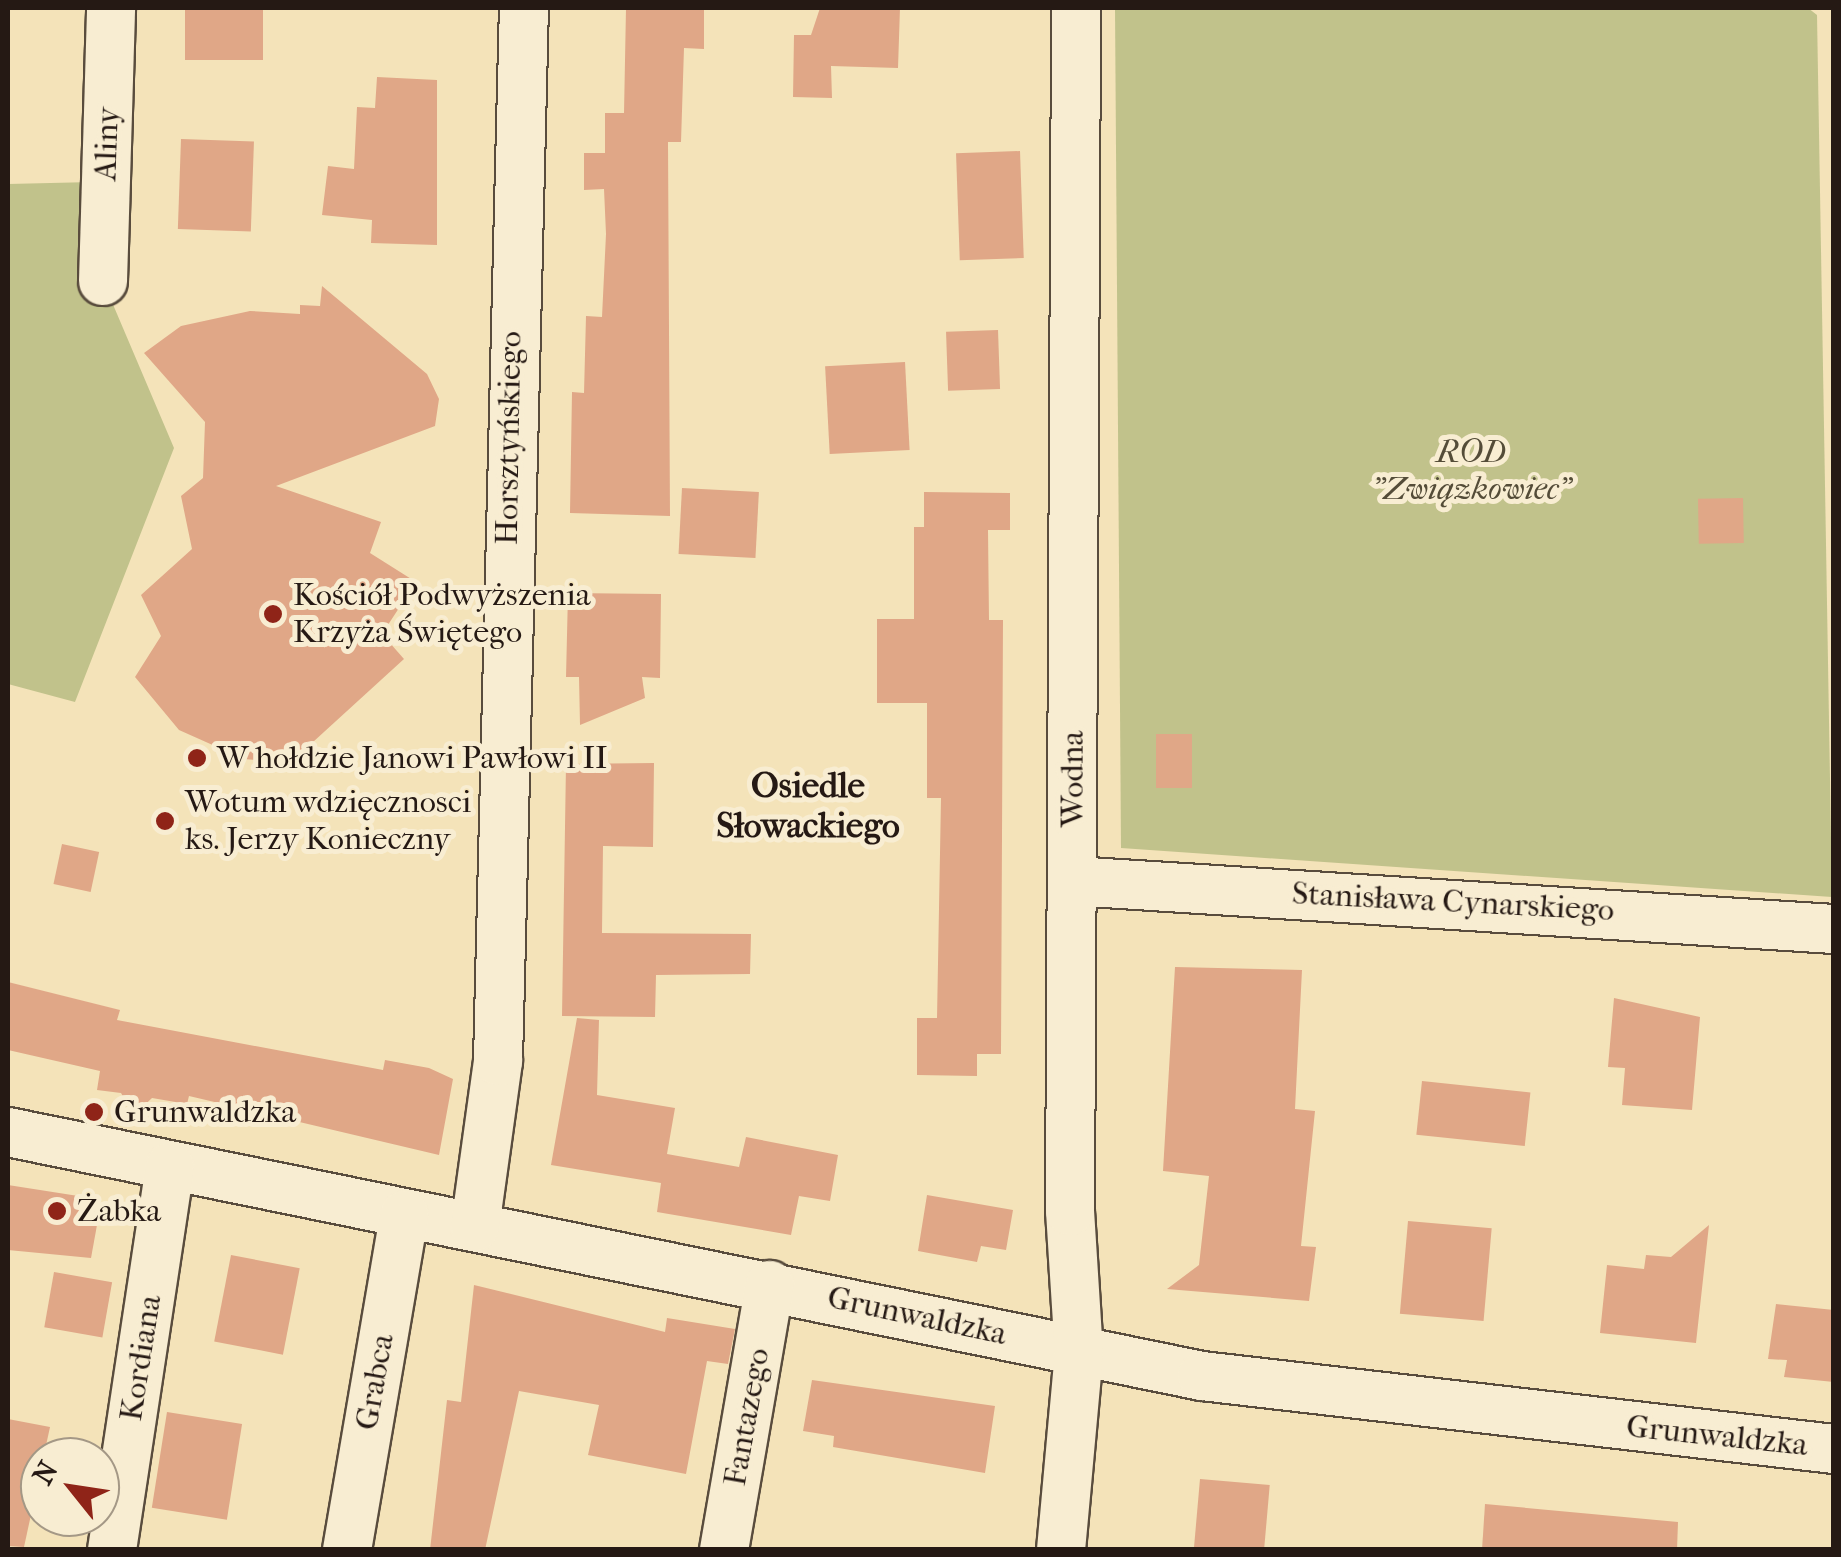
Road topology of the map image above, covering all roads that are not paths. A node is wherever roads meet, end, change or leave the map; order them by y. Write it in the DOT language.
graph roads {
  1 [pos="111,8"];
  2 [pos="524,8"];
  3 [pos="1076,8"];
  4 [pos="103,281"];
  5 [pos="1073,881"];
  6 [pos="1834,929"];
  7 [pos="8,1132"];
  8 [pos="170,1166"];
  9 [pos="404,1215"];
  10 [pos="475,1227"];
  11 [pos="770,1285"];
  12 [pos="1079,1354"];
  13 [pos="1834,1449"];
  14 [pos="112,1550"];
  15 [pos="348,1550"];
  16 [pos="724,1550"];
  17 [pos="1062,1550"];
  1 -- 4 [label="street, Aliny"];
  2 -- 10 [label="street, Horsztyńskiego"];
  3 -- 5 [label="street, Wodna"];
  5 -- 6 [label="street, Stanisława Cynarskiego"];
  5 -- 12 [label="street, Wodna"];
  7 -- 8 [label="street, Grunwaldzka"];
  8 -- 9 [label="street, Grunwaldzka"];
  8 -- 14 [label="street, Kordiana"];
  9 -- 10 [label="street, Grunwaldzka"];
  9 -- 15 [label="street, Grabca"];
  10 -- 11 [label="street, Grunwaldzka"];
  11 -- 12 [label="street, Grunwaldzka"];
  11 -- 16 [label="street, Fantazego"];
  12 -- 13 [label="street, Grunwaldzka"];
  12 -- 17 [label="street, Wodna"];
}
